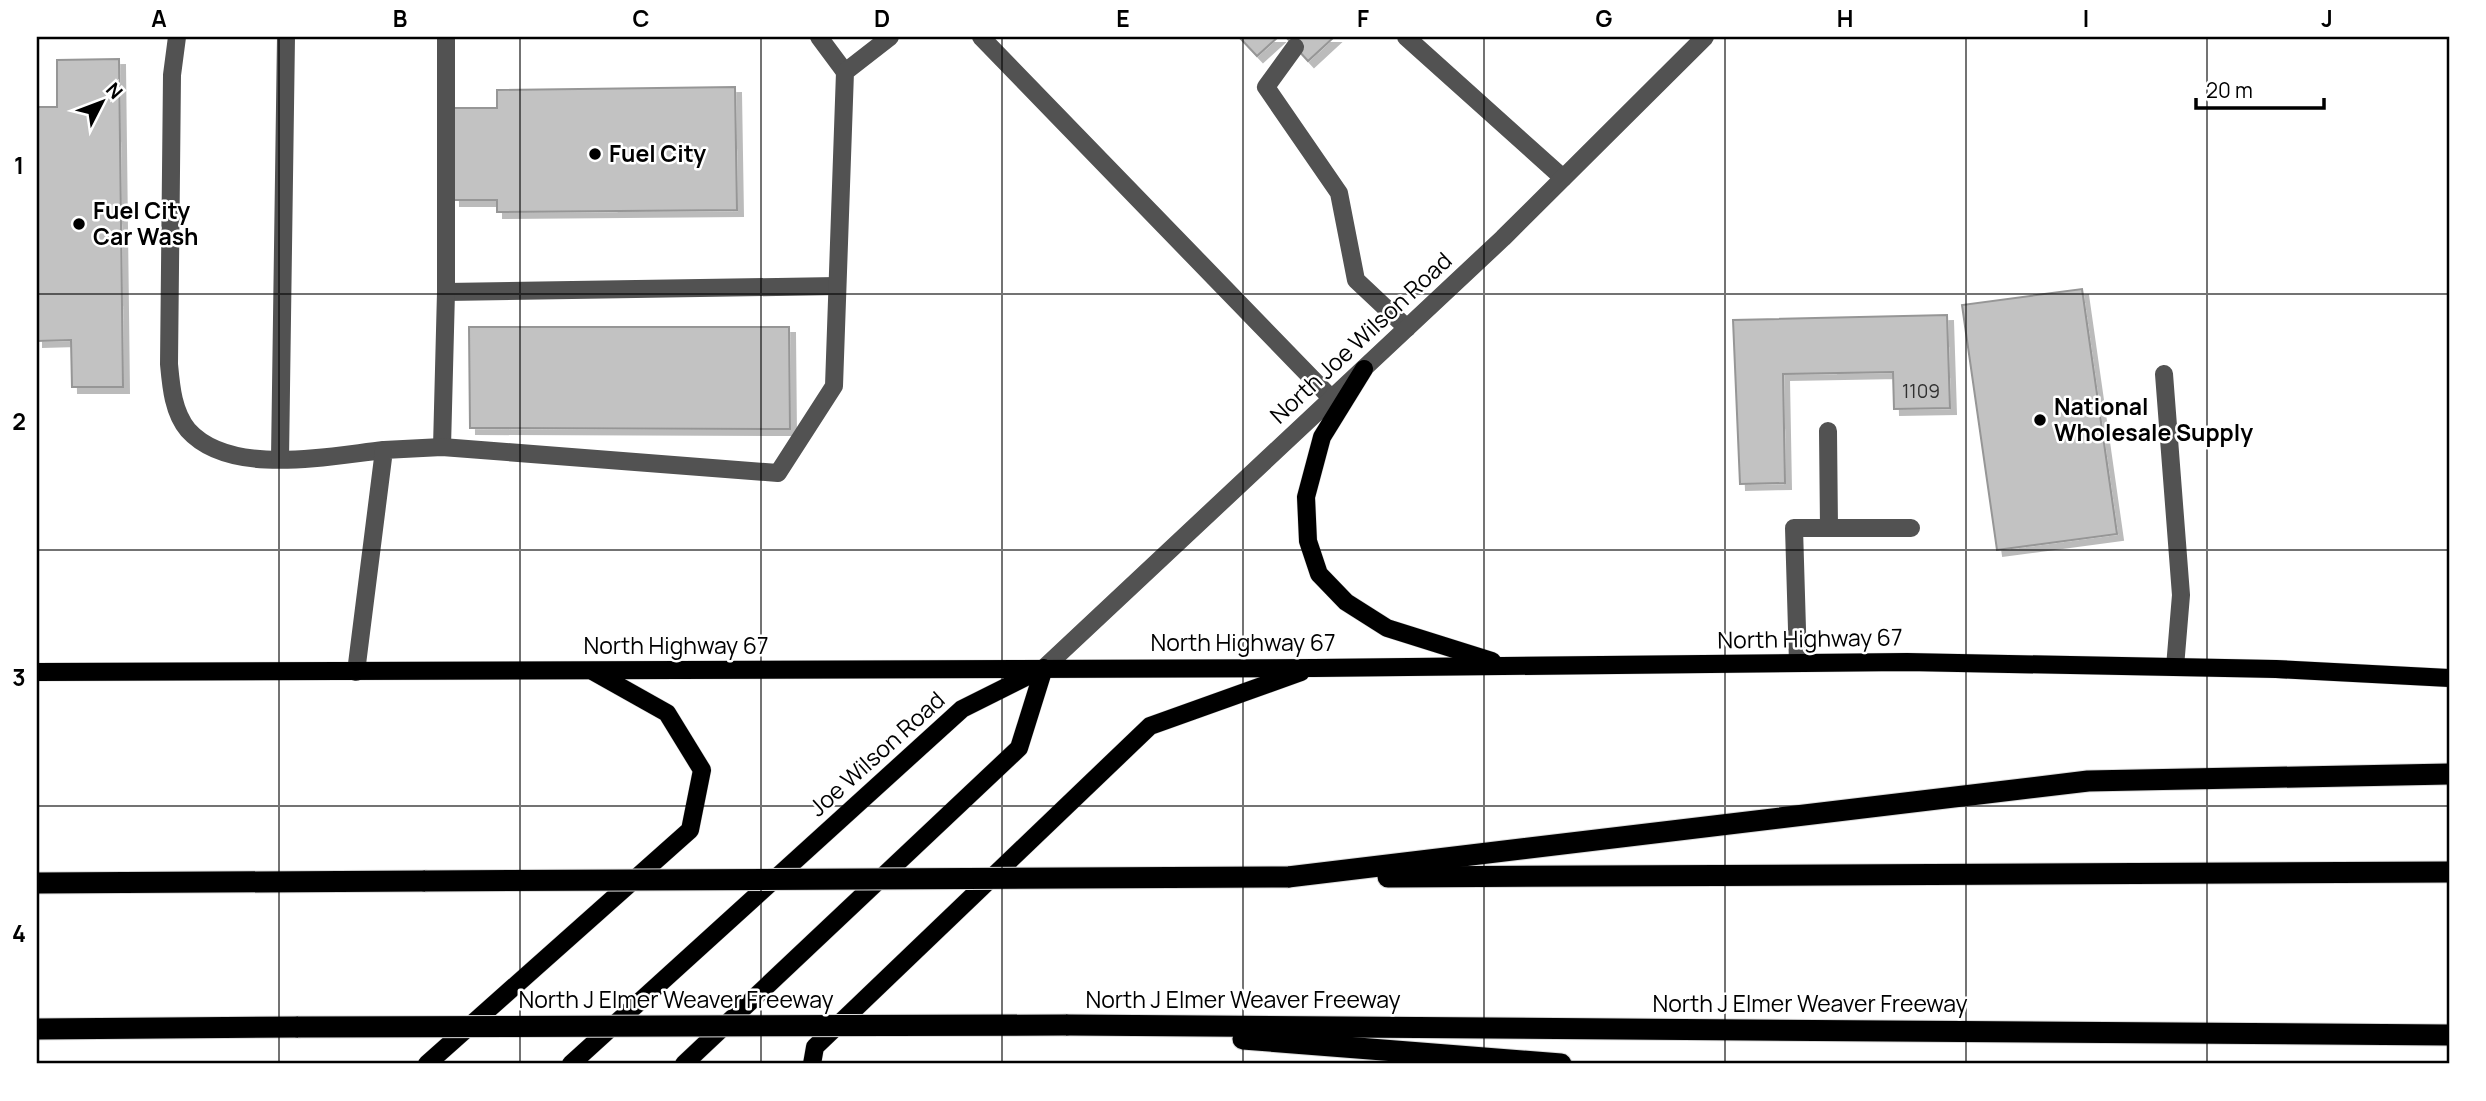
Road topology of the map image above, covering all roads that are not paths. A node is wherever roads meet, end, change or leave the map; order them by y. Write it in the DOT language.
graph roads {
  1 [pos="177,37"];
  2 [pos="286,37"];
  3 [pos="446,37"];
  4 [pos="819,37"];
  5 [pos="890,37"];
  6 [pos="981,37"];
  7 [pos="1406,37"];
  8 [pos="1705,37"];
  9 [pos="1295,47"];
  10 [pos="845,72"];
  11 [pos="1563,178"];
  12 [pos="837,286"];
  13 [pos="446,292"];
  14 [pos="1407,328"];
  15 [pos="1364,369"];
  16 [pos="2164,374"];
  17 [pos="1332,399"];
  18 [pos="1828,430"];
  19 [pos="442,447"];
  20 [pos="384,450"];
  21 [pos="280,459"];
  22 [pos="1829,528"];
  23 [pos="1910,528"];
  24 [pos="1798,663"];
  25 [pos="1509,666"];
  26 [pos="2175,667"];
  27 [pos="1044,668"];
  28 [pos="1314,668"];
  29 [pos="37,672"];
  30 [pos="356,672"];
  31 [pos="593,672"];
  32 [pos="2449,678"];
  33 [pos="2449,774"];
  34 [pos="2449,872"];
  35 [pos="1288,877"];
  36 [pos="37,881"];
  37 [pos="1066,1025"];
  38 [pos="37,1028"];
  39 [pos="2449,1035"];
  40 [pos="427,1064"];
  41 [pos="571,1064"];
  42 [pos="684,1064"];
  43 [pos="812,1064"];
  44 [pos="1561,1064"];
  1 -- 21 [label="street"];
  2 -- 21 [label="street"];
  3 -- 13 [label="street"];
  4 -- 10 [label="street"];
  5 -- 10 [label="street"];
  6 -- 17 [label="street"];
  7 -- 11 [label="street"];
  8 -- 11 [label="street, North Joe Wilson Road"];
  9 -- 14 [label="street"];
  10 -- 12 [label="street"];
  11 -- 14 [label="street, North Joe Wilson Road"];
  12 -- 13 [label="street"];
  12 -- 19 [label="street"];
  13 -- 19 [label="street"];
  14 -- 15 [label="street, North Joe Wilson Road"];
  15 -- 17 [label="street, North Joe Wilson Road"];
  15 -- 25 [label="main road"];
  16 -- 26 [label="street"];
  17 -- 27 [label="street, North Joe Wilson Road"];
  18 -- 22 [label="street"];
  19 -- 20 [label="street"];
  20 -- 21 [label="street"];
  20 -- 30 [label="street"];
  22 -- 23 [label="street"];
  22 -- 24 [label="street"];
  24 -- 25 [label="main road, North Highway 67"];
  24 -- 26 [label="main road, North Highway 67"];
  25 -- 28 [label="main road, North Highway 67"];
  26 -- 32 [label="main road, North Highway 67"];
  27 -- 28 [label="main road, North Highway 67"];
  27 -- 31 [label="main road, North Highway 67"];
  27 -- 41 [label="main road, Joe Wilson Road"];
  27 -- 42 [label="main road"];
  28 -- 43 [label="main road"];
  29 -- 30 [label="main road, North Highway 67"];
  30 -- 31 [label="main road, North Highway 67"];
  31 -- 40 [label="main road"];
  33 -- 35 [label="highway"];
  34 -- 35 [label="highway"];
  35 -- 36 [label="highway, bridge"];
  37 -- 38 [label="highway, North J Elmer Weaver Freeway, bridge"];
  37 -- 39 [label="highway, North J Elmer Weaver Freeway"];
  37 -- 44 [label="highway"];
}
